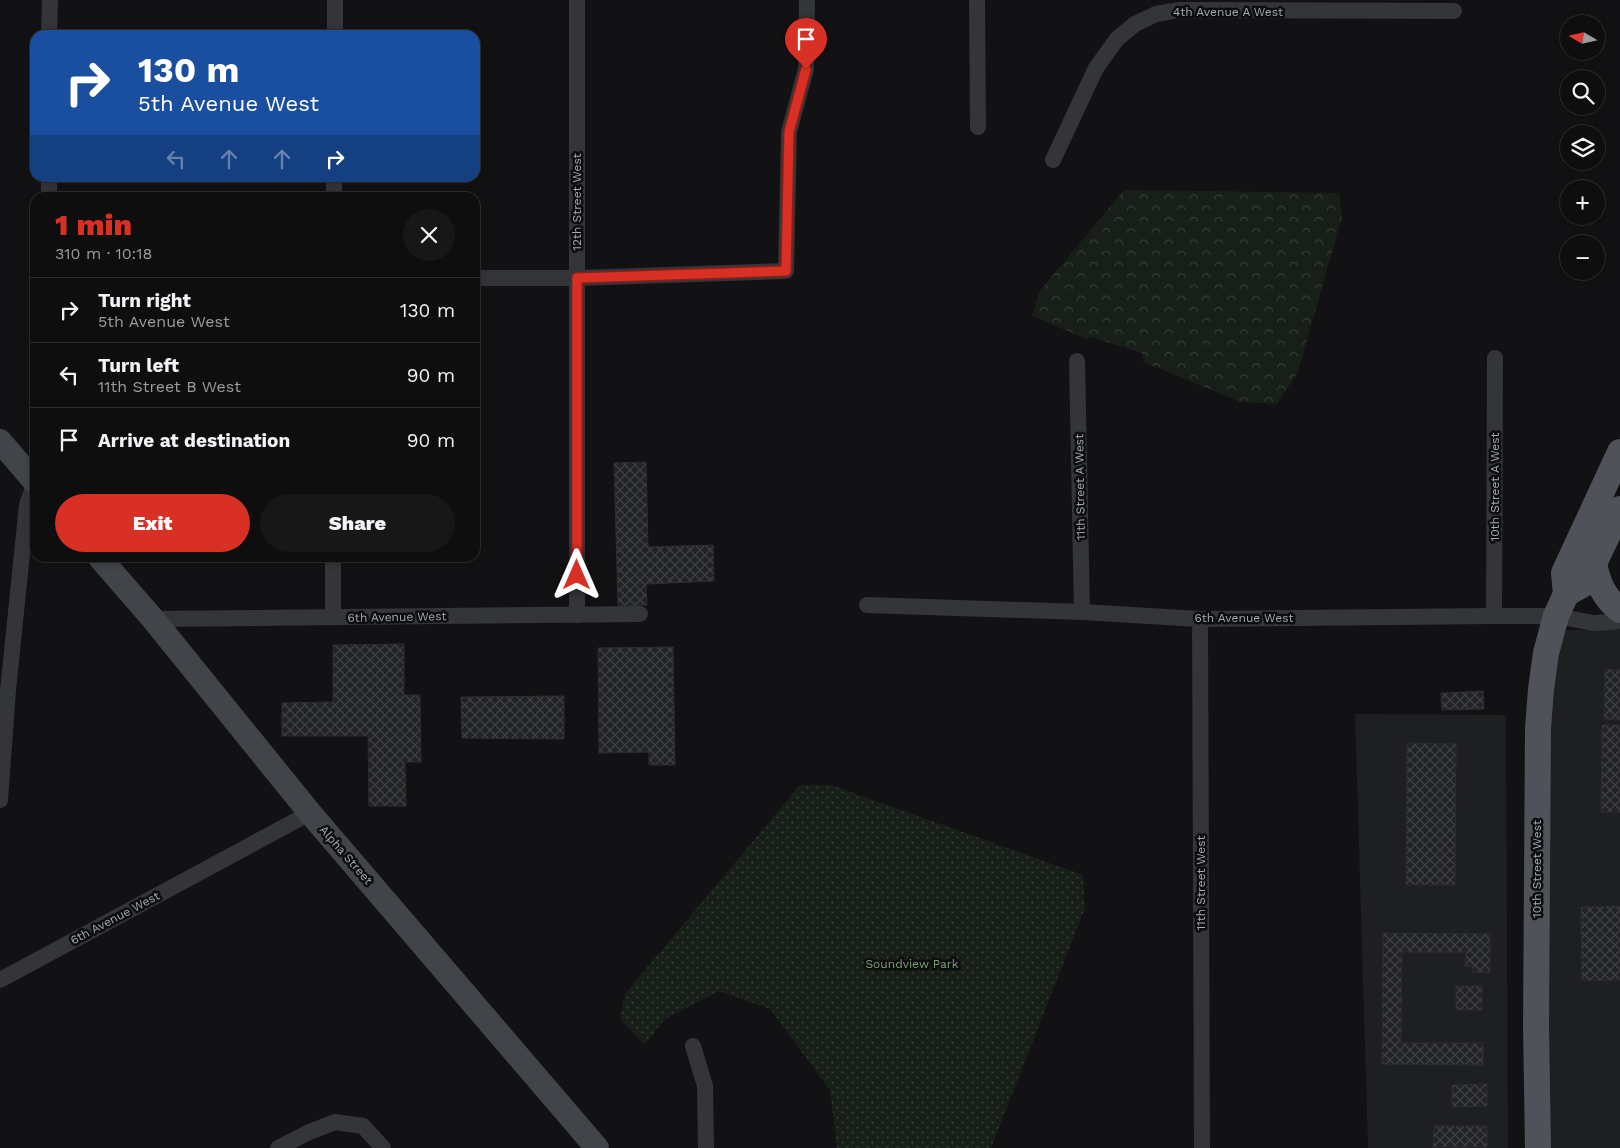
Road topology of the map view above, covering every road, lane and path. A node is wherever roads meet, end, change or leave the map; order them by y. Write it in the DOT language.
graph roads {
  1 [pos="50,0"];
  2 [pos="335,0"];
  3 [pos="577,0"];
  4 [pos="807,0"];
  5 [pos="978,0"];
  6 [pos="1202,6"];
  7 [pos="1454,11"];
  8 [pos="49,30"];
  9 [pos="335,30"];
  10 [pos="978,127"];
  11 [pos="1053,160"];
  12 [pos="480,278"];
  13 [pos="577,278"];
  14 [pos="1495,358"];
  15 [pos="1077,361"];
  16 [pos="0,441"];
  17 [pos="1620,452"];
  18 [pos="30,476"];
  19 [pos="30,496"];
  20 [pos="1620,509"];
  21 [pos="103,562"];
  22 [pos="333,562"];
  23 [pos="1594,564"];
  24 [pos="867,605"];
  25 [pos="1561,605"];
  26 [pos="1620,610"];
  27 [pos="1082,612"];
  28 [pos="640,614"];
  29 [pos="577,615"];
  30 [pos="1494,616"];
  31 [pos="333,617"];
  32 [pos="153,619"];
  33 [pos="1200,619"];
  34 [pos="1620,620"];
  35 [pos="0,800"];
  36 [pos="310,813"];
  37 [pos="0,980"];
  38 [pos="693,1046"];
  39 [pos="278,1148"];
  40 [pos="383,1148"];
  41 [pos="597,1148"];
  42 [pos="706,1148"];
  43 [pos="1202,1148"];
  44 [pos="1538,1148"];
  1 -- 8 [label="street"];
  2 -- 9 [label="street"];
  3 -- 13 [label="street, 12th Street West"];
  4 -- 13 [label="street"];
  5 -- 10 [label="street"];
  6 -- 7 [label="street, 4th Avenue A West"];
  6 -- 11 [label="street, 4th Avenue A West"];
  12 -- 13 [label="street"];
  13 -- 29 [label="street, 12th Street West"];
  14 -- 30 [label="street, 10th Street A West"];
  15 -- 27 [label="street, 11th Street A West"];
  16 -- 18 [label="street"];
  17 -- 25 [label="main road, 10th Street West"];
  19 -- 35 [label="street"];
  20 -- 23 [label="main road"];
  21 -- 32 [label="street, Alpha Street"];
  22 -- 31 [label="street"];
  23 -- 25 [label="main road"];
  23 -- 26 [label="main road"];
  24 -- 27 [label="street, 6th Avenue West"];
  25 -- 30 [label="street, 6th Avenue West"];
  25 -- 34 [label="street, 6th Avenue West"];
  25 -- 44 [label="main road, 10th Street West"];
  27 -- 33 [label="street, 6th Avenue West"];
  28 -- 29 [label="street, 6th Avenue West"];
  29 -- 31 [label="street, 6th Avenue West"];
  30 -- 33 [label="street, 6th Avenue West"];
  31 -- 32 [label="street, 6th Avenue West"];
  32 -- 36 [label="street, Alpha Street"];
  33 -- 43 [label="street, 11th Street West"];
  36 -- 37 [label="street, 6th Avenue West"];
  36 -- 41 [label="street, Alpha Street"];
  38 -- 42 [label="street"];
  39 -- 40 [label="street"];
}
